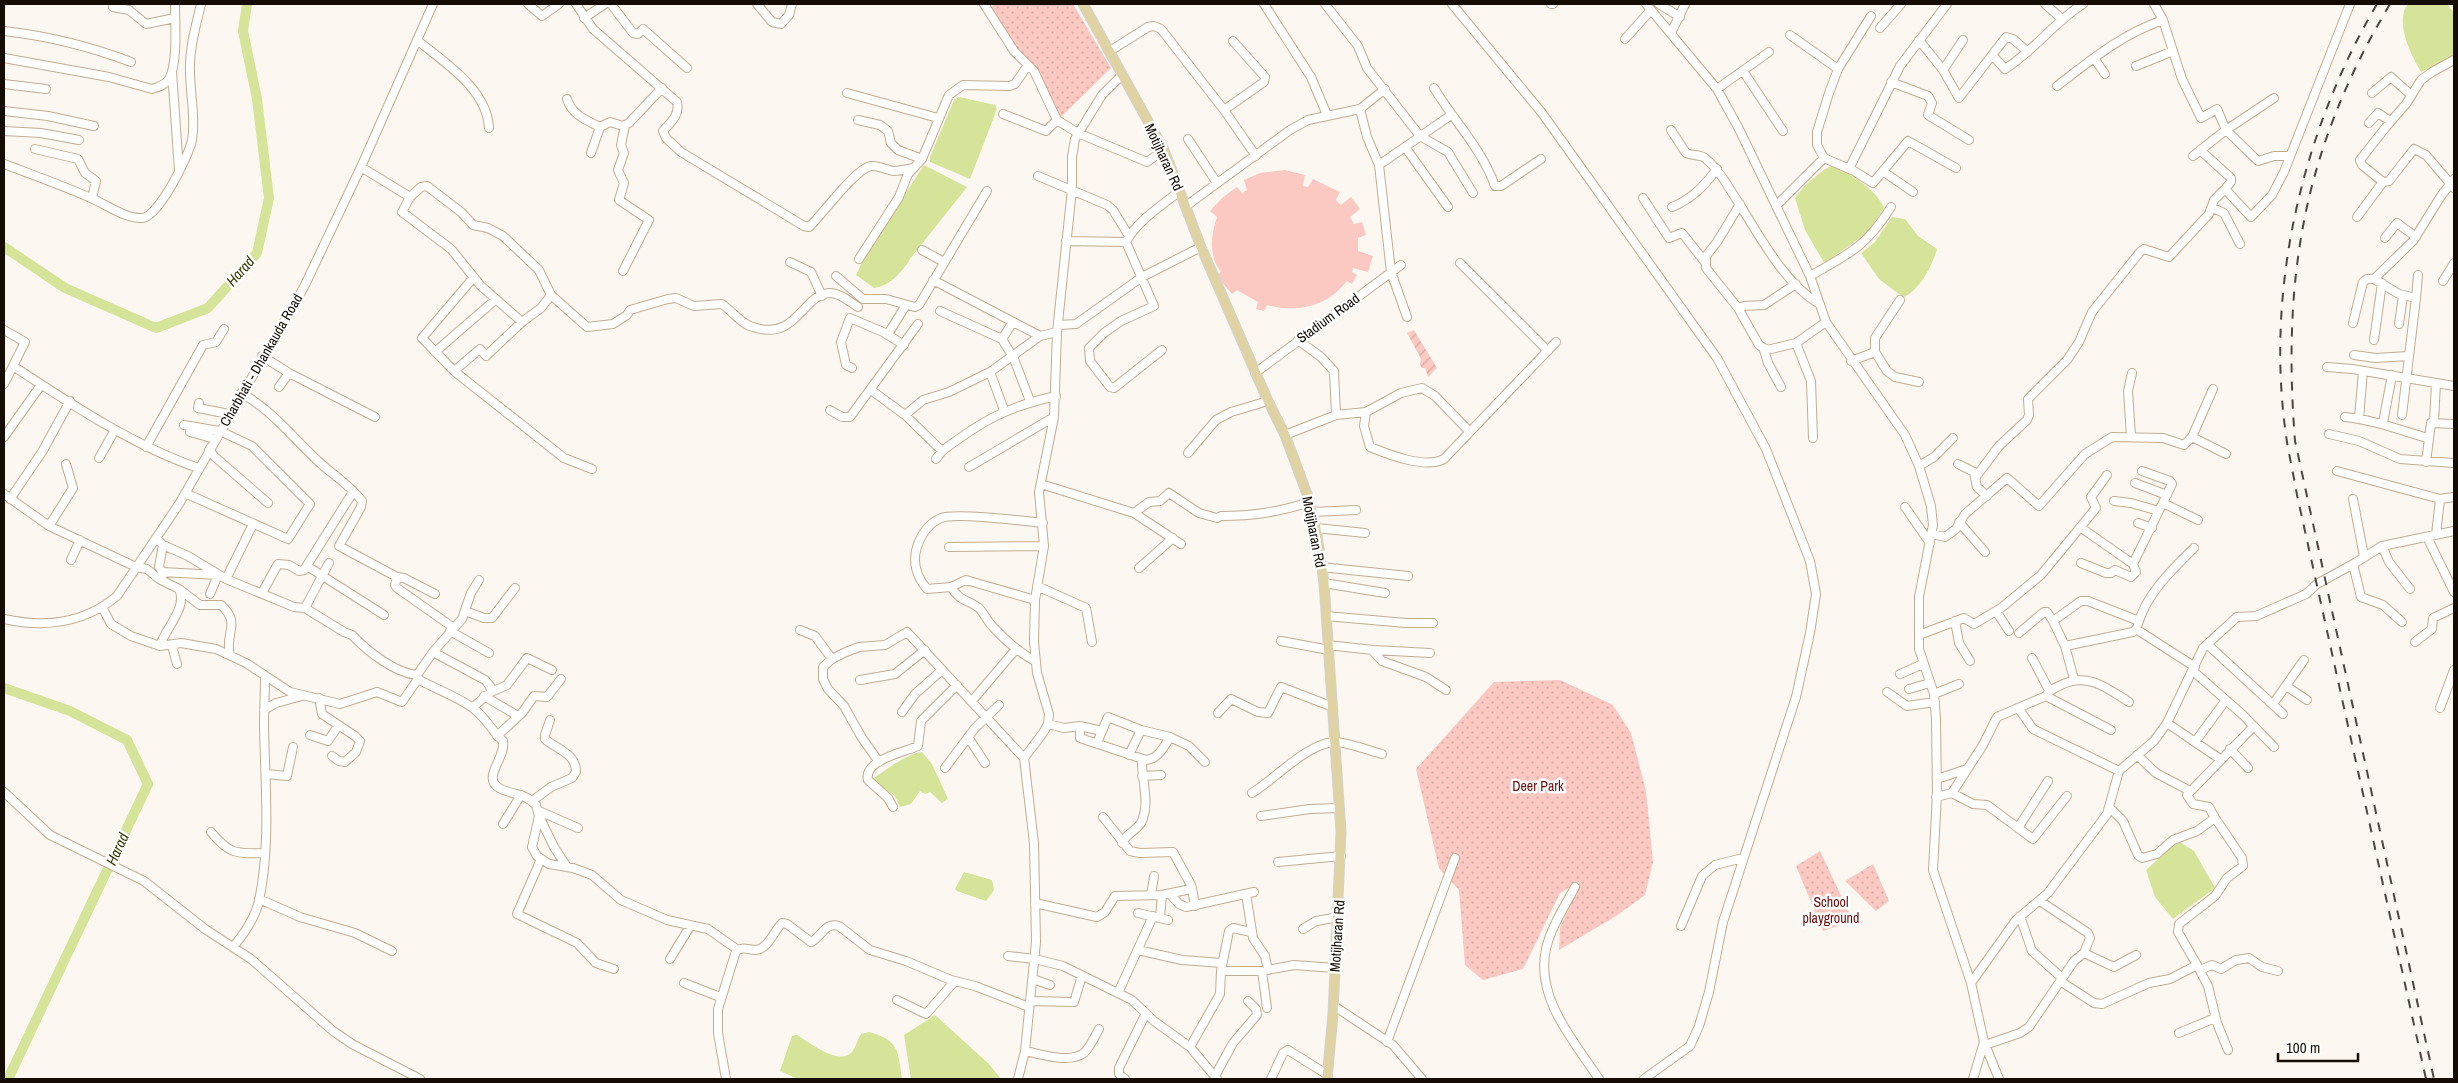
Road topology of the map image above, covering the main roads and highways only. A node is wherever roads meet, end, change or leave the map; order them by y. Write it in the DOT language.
graph roads {
  1 [pos="1083,4"];
  2 [pos="1328,1077"];
  1 -- 2 [label="main road, Motijharan Rd"];
}
